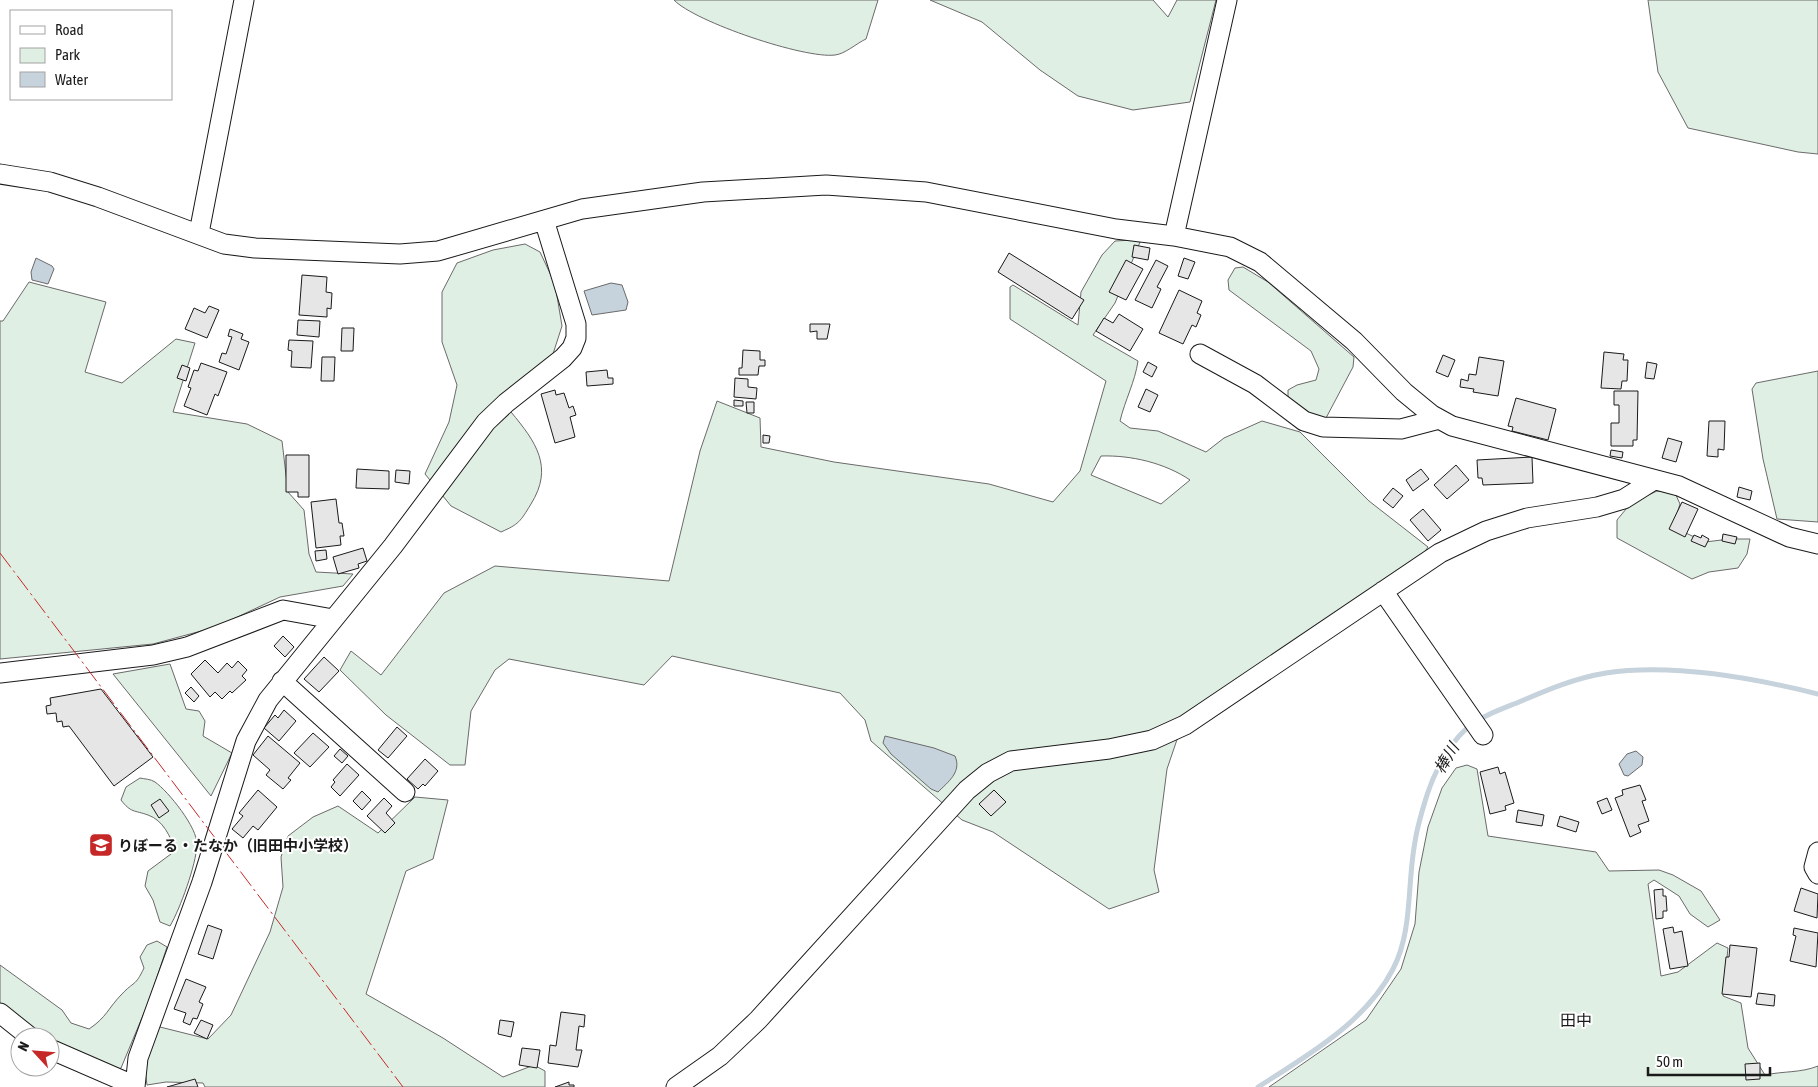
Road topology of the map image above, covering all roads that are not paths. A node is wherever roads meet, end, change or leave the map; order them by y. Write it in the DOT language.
graph roads {
  1 [pos="244,0"];
  2 [pos="1227,0"];
  3 [pos="0,174"];
  4 [pos="544,220"];
  5 [pos="199,233"];
  6 [pos="1174,236"];
  7 [pos="1200,354"];
  8 [pos="1439,419"];
  9 [pos="1654,480"];
  10 [pos="1817,545"];
  11 [pos="1383,591"];
  12 [pos="333,619"];
  13 [pos="0,673"];
  14 [pos="282,681"];
  15 [pos="1483,735"];
  16 [pos="405,792"];
  17 [pos="0,1012"];
  18 [pos="18,1027"];
  19 [pos="60,1053"];
  20 [pos="135,1086"];
  21 [pos="676,1087"];
  1 -- 5 [label="street"];
  2 -- 6 [label="street"];
  3 -- 5 [label="street"];
  4 -- 5 [label="street"];
  4 -- 6 [label="street"];
  4 -- 12 [label="street"];
  6 -- 8 [label="street"];
  7 -- 8 [label="street"];
  8 -- 9 [label="street"];
  9 -- 10 [label="street"];
  9 -- 11 [label="street"];
  11 -- 15 [label="street"];
  11 -- 21 [label="street"];
  12 -- 13 [label="street"];
  12 -- 14 [label="street"];
  14 -- 16 [label="street"];
  14 -- 20 [label="street"];
  17 -- 18 [label="street"];
  19 -- 20 [label="street"];
}
